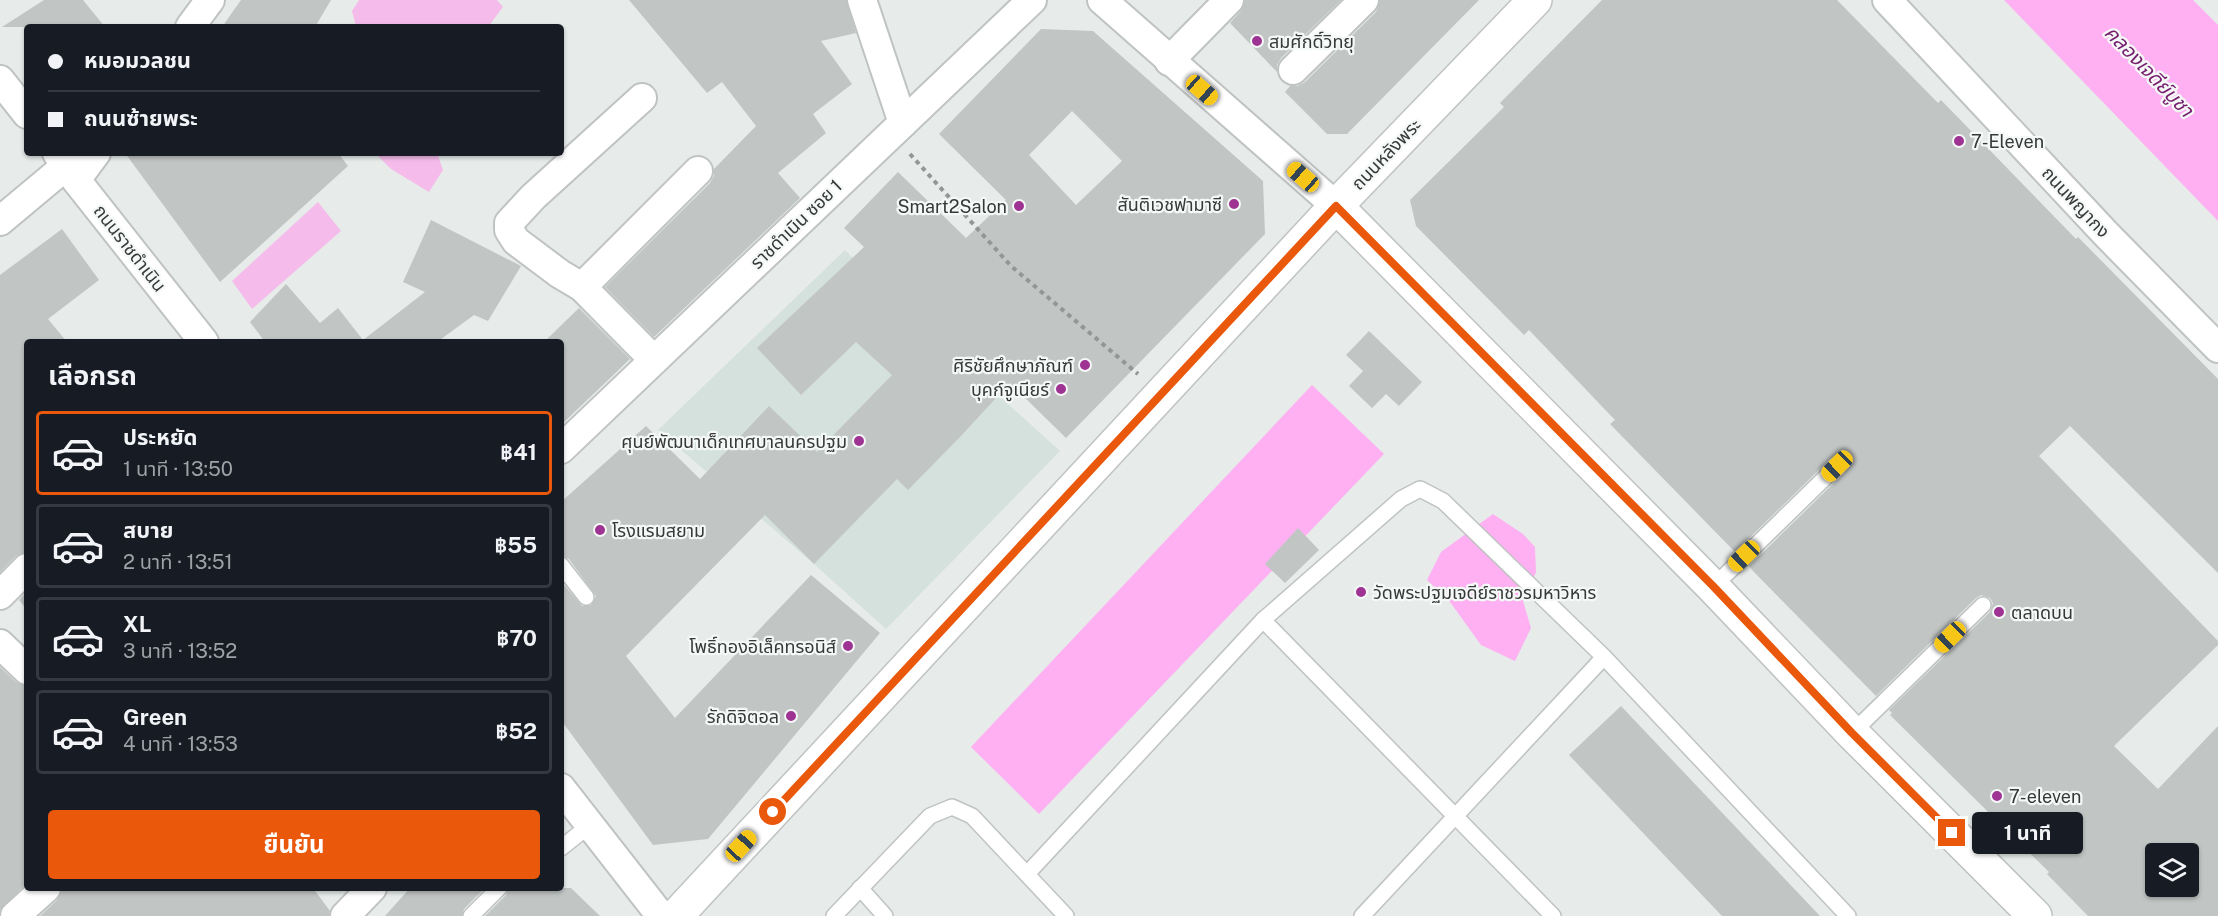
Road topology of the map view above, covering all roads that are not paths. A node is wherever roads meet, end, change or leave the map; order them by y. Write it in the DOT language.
graph roads {
  1 [pos="210,0"];
  2 [pos="862,0"];
  3 [pos="1032,0"];
  4 [pos="1102,0"];
  5 [pos="1230,0"];
  6 [pos="1364,0"];
  7 [pos="1887,0"];
  8 [pos="1527,3"];
  9 [pos="192,24"];
  10 [pos="1169,61"];
  11 [pos="1293,70"];
  12 [pos="0,80"];
  13 [pos="642,98"];
  14 [pos="24,110"];
  15 [pos="897,128"];
  16 [pos="89,156"];
  17 [pos="67,166"];
  18 [pos="698,171"];
  19 [pos="1336,206"];
  20 [pos="0,221"];
  21 [pos="582,287"];
  22 [pos="202,339"];
  23 [pos="2218,348"];
  24 [pos="654,360"];
  25 [pos="564,446"];
  26 [pos="1837,466"];
  27 [pos="564,569"];
  28 [pos="24,571"];
  29 [pos="1713,586"];
  30 [pos="0,595"];
  31 [pos="586,597"];
  32 [pos="1983,605"];
  33 [pos="1263,620"];
  34 [pos="0,644"];
  35 [pos="1604,657"];
  36 [pos="24,667"];
  37 [pos="1852,733"];
  38 [pos="564,792"];
  39 [pos="1455,816"];
  40 [pos="590,825"];
  41 [pos="564,846"];
  42 [pos="1027,874"];
  43 [pos="860,888"];
  44 [pos="43,891"];
  45 [pos="369,891"];
  46 [pos="496,891"];
  47 [pos="15,916"];
  48 [pos="345,916"];
  49 [pos="471,916"];
  50 [pos="661,916"];
  51 [pos="676,916"];
  52 [pos="834,916"];
  53 [pos="885,916"];
  54 [pos="1066,916"];
  55 [pos="1362,916"];
  56 [pos="1553,916"];
  57 [pos="1848,916"];
  58 [pos="2035,916"];
  1 -- 9 [label="street"];
  2 -- 15 [label="street"];
  3 -- 15 [label="street, ราชดำเนิน ซอย 1"];
  4 -- 10 [label="street"];
  5 -- 10 [label="street"];
  6 -- 11 [label="street"];
  7 -- 23 [label="street, ถนนพญากง"];
  8 -- 19 [label="main road, ถนนหลังพระ"];
  10 -- 19 [label="street"];
  12 -- 14 [label="street"];
  13 -- 21 [label="street"];
  15 -- 24 [label="street, ราชดำเนิน ซอย 1"];
  16 -- 17 [label="street"];
  17 -- 20 [label="street"];
  17 -- 22 [label="street, ถนนราชดำเนิน"];
  18 -- 21 [label="street"];
  19 -- 29 [label="main road"];
  19 -- 51 [label="main road, ถนนหลังพระ"];
  21 -- 24 [label="street"];
  24 -- 25 [label="street, ราชดำเนิน ซอย 1"];
  26 -- 29 [label="lane"];
  27 -- 31 [label="lane"];
  28 -- 30 [label="street"];
  29 -- 37 [label="main road"];
  32 -- 37 [label="lane"];
  33 -- 35 [label="lane"];
  33 -- 39 [label="lane"];
  33 -- 42 [label="lane"];
  34 -- 36 [label="street"];
  35 -- 39 [label="lane"];
  35 -- 57 [label="lane"];
  37 -- 58 [label="main road"];
  38 -- 40 [label="street"];
  39 -- 55 [label="lane"];
  39 -- 56 [label="lane"];
  40 -- 41 [label="lane"];
  40 -- 50 [label="street"];
  42 -- 43 [label="lane"];
  42 -- 54 [label="lane"];
  43 -- 52 [label="lane"];
  43 -- 53 [label="lane"];
  44 -- 47 [label="street"];
  45 -- 48 [label="street"];
  46 -- 49 [label="lane"];
}
